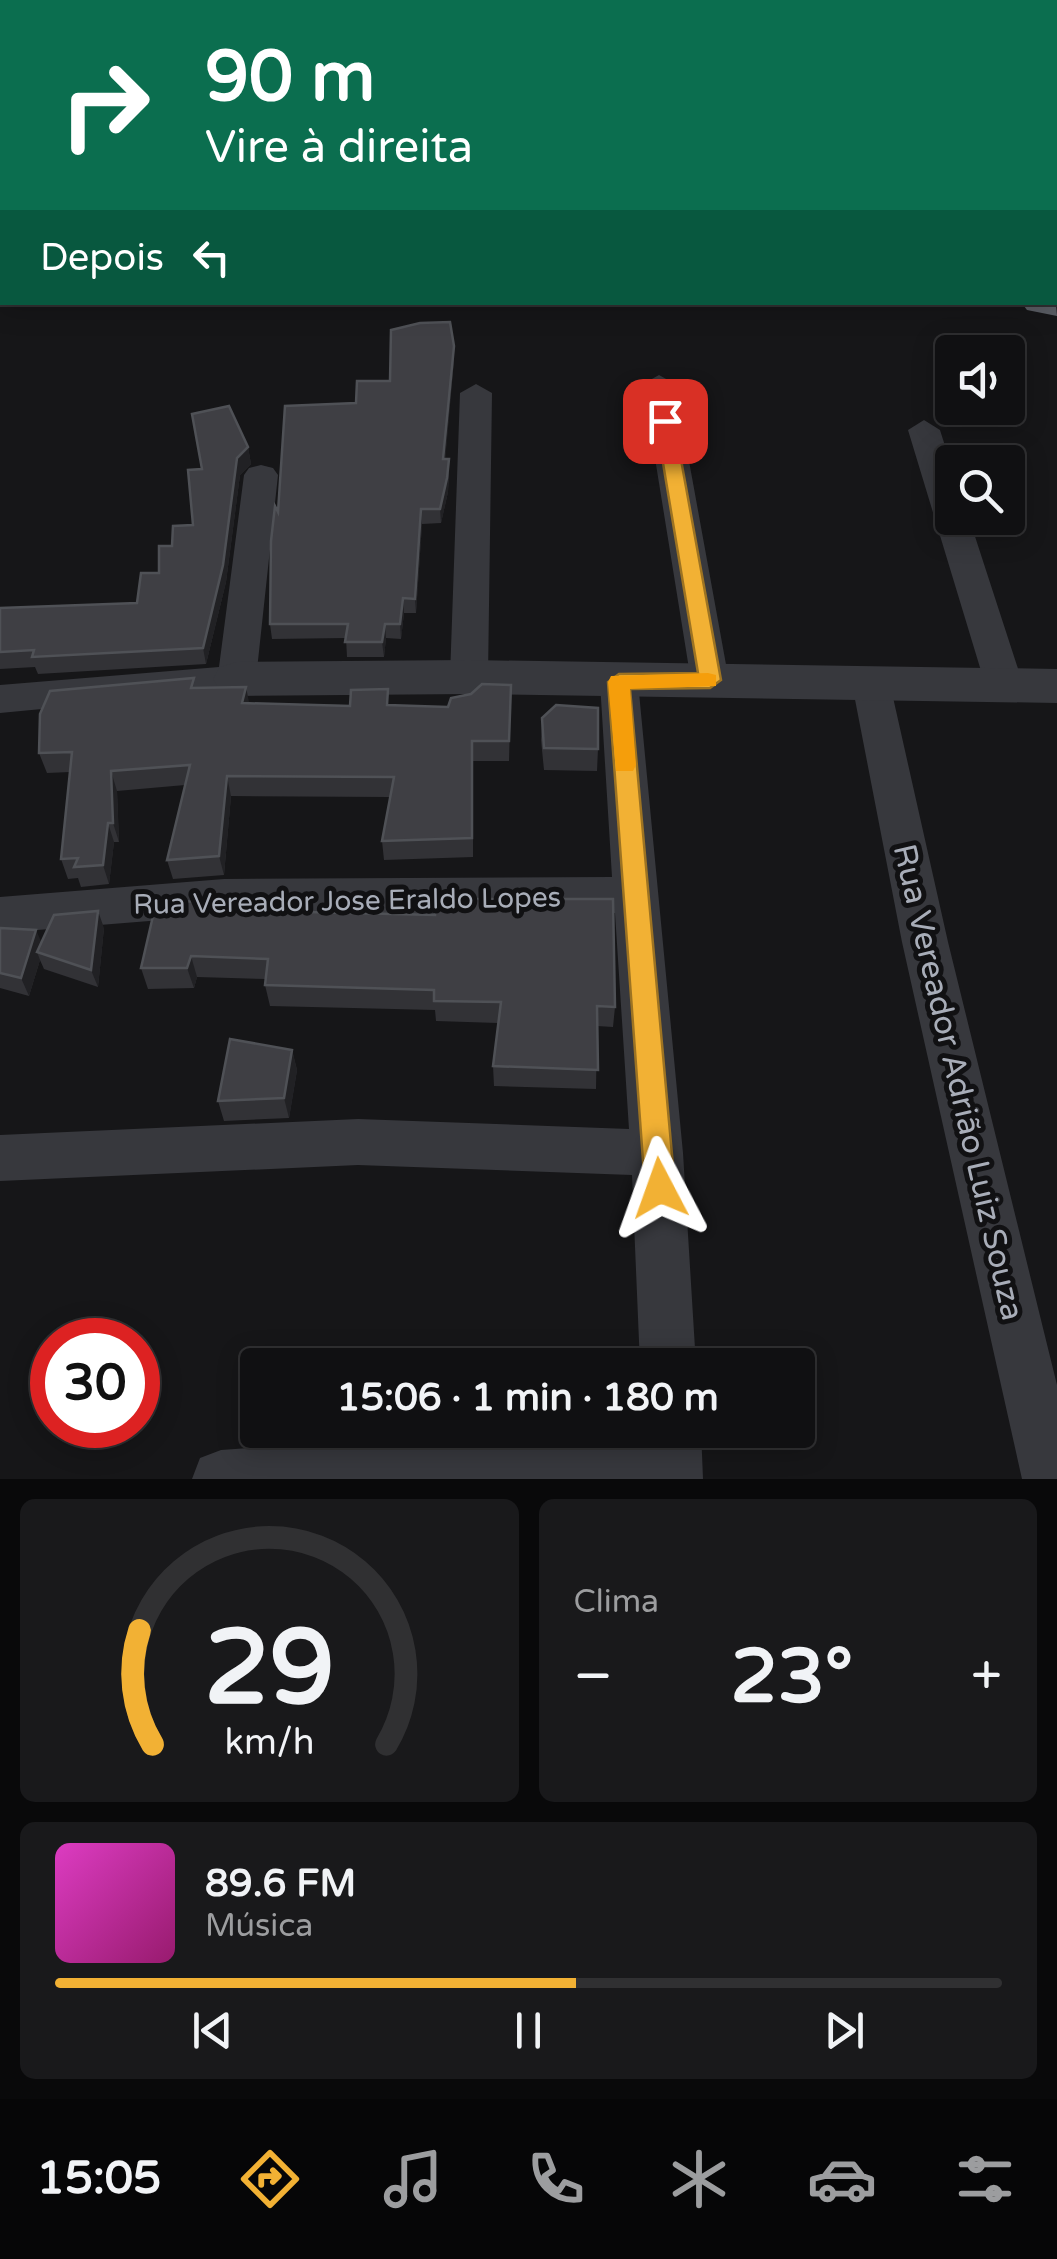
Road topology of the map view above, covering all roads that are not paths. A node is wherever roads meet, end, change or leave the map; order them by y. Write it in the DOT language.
graph roads {
  1 [pos="659,384"];
  2 [pos="476,393"];
  3 [pos="924,430"];
  4 [pos="260,474"];
  5 [pos="469,676"];
  6 [pos="237,678"];
  7 [pos="710,680"];
  8 [pos="619,682"];
  9 [pos="870,684"];
  10 [pos="1004,684"];
  11 [pos="1057,686"];
  12 [pos="0,699"];
  13 [pos="635,895"];
  14 [pos="0,915"];
  15 [pos="658,1153"];
  16 [pos="0,1158"];
  17 [pos="667,1348"];
  18 [pos="673,1462"];
  19 [pos="220,1479"];
  20 [pos="1051,1479"];
  1 -- 7 [label="street"];
  2 -- 5 [label="street"];
  3 -- 10 [label="street"];
  4 -- 6 [label="street"];
  5 -- 6 [label="street"];
  5 -- 8 [label="street"];
  6 -- 12 [label="street"];
  7 -- 8 [label="street"];
  7 -- 9 [label="street"];
  8 -- 13 [label="street"];
  9 -- 10 [label="street"];
  9 -- 20 [label="street, Rua Vereador Adrião Luiz Souza"];
  10 -- 11 [label="street"];
  13 -- 14 [label="street, Rua Vereador Jose Eraldo Lopes"];
  13 -- 15 [label="street"];
  15 -- 16 [label="street"];
  15 -- 17 [label="street"];
  18 -- 19 [label="street"];
}
